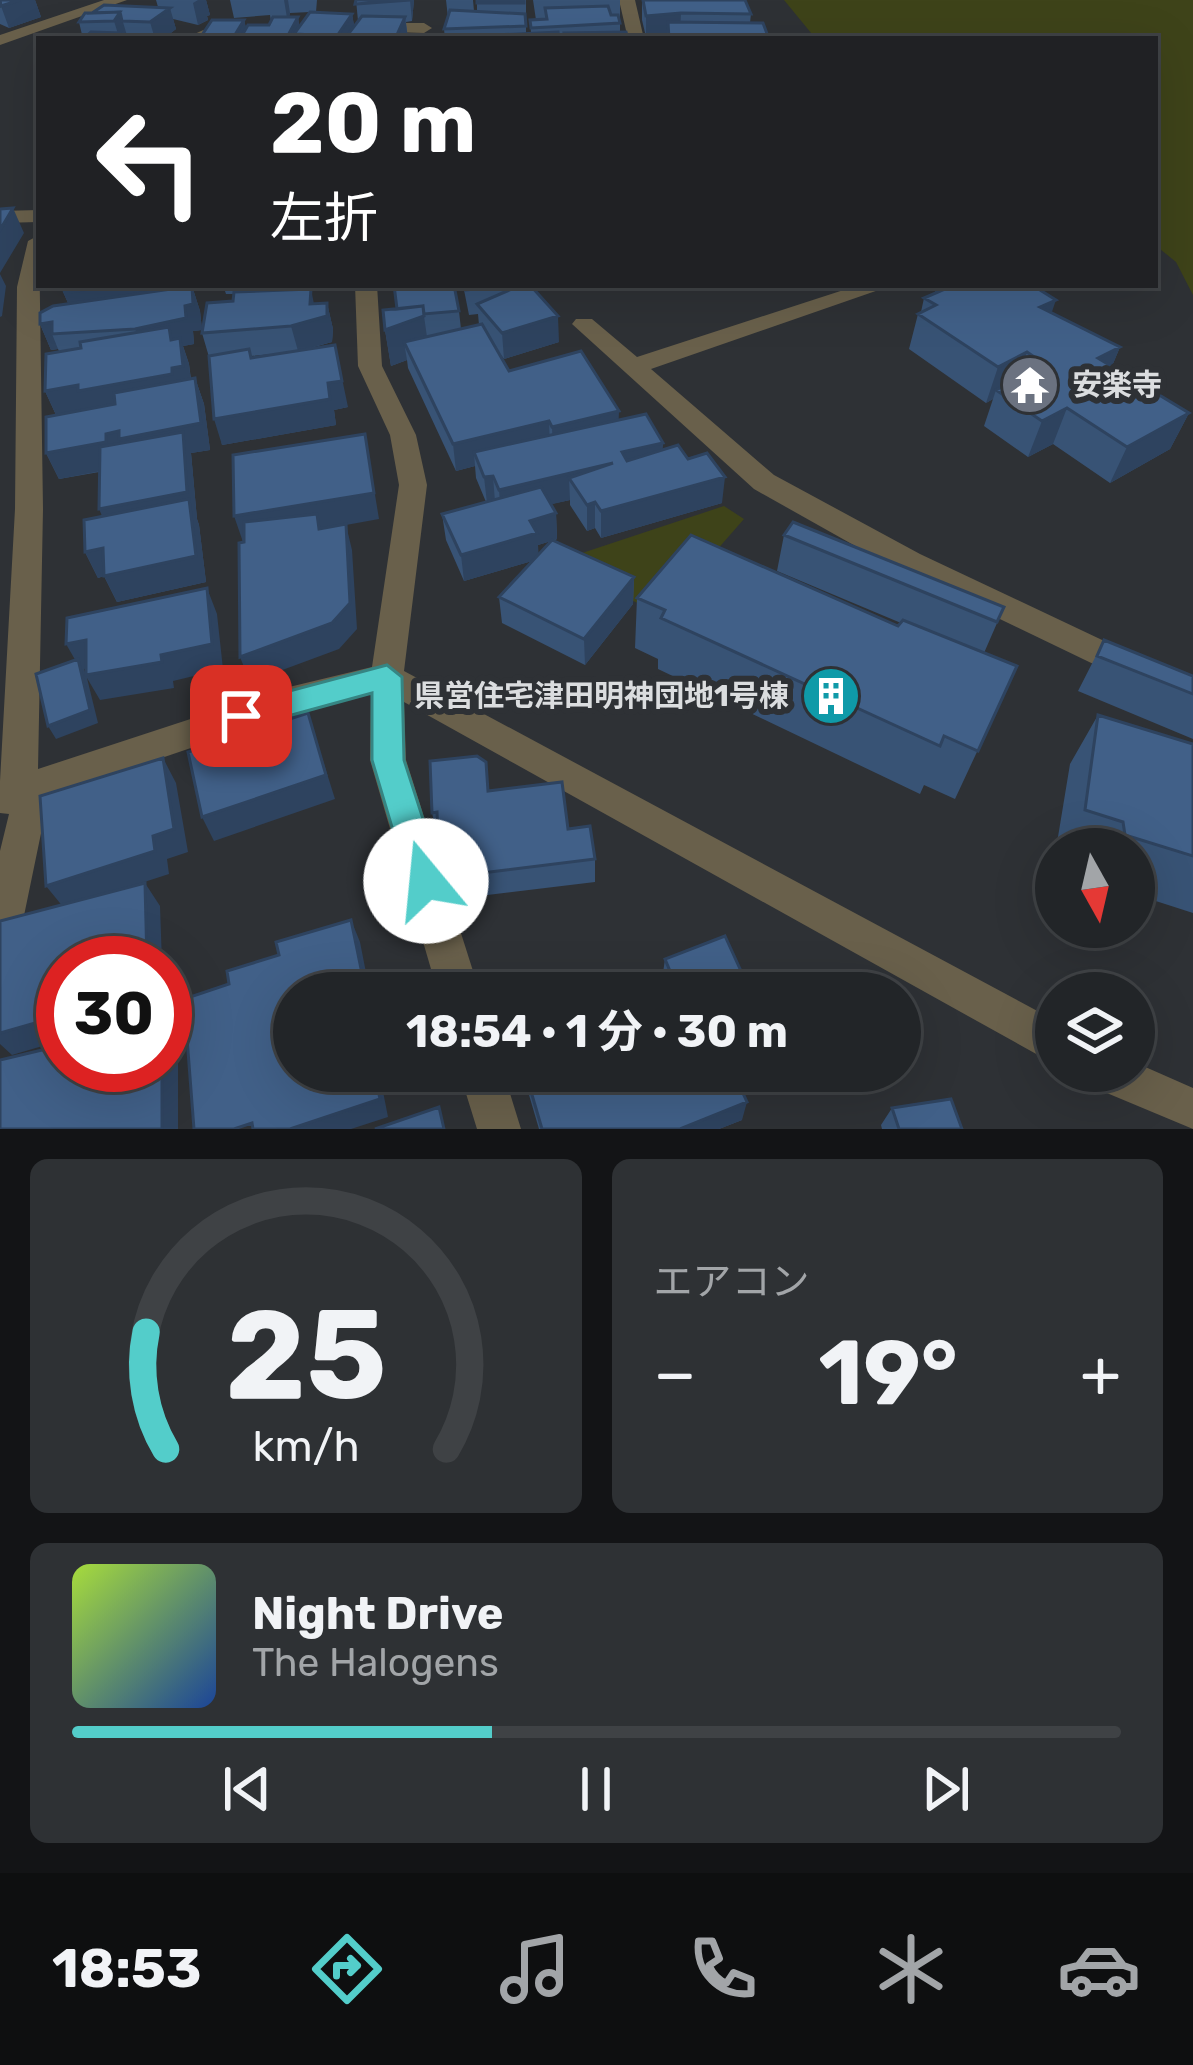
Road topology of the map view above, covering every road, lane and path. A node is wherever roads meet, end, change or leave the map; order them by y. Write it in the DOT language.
graph roads {
  1 [pos="119,0"];
  2 [pos="626,0"];
  3 [pos="423,27"];
  4 [pos="265,28"];
  5 [pos="356,28"];
  6 [pos="202,36"];
  7 [pos="635,36"];
  8 [pos="0,40"];
  9 [pos="36,216"];
  10 [pos="0,217"];
  11 [pos="36,254"];
  12 [pos="366,288"];
  13 [pos="872,288"];
  14 [pos="584,324"];
  15 [pos="633,367"];
  16 [pos="15,512"];
  17 [pos="387,677"];
  18 [pos="1193,698"];
  19 [pos="10,793"];
  20 [pos="0,935"];
  21 [pos="453,972"];
  22 [pos="1035,1032"];
  23 [pos="488,1092"];
  24 [pos="1151,1092"];
  25 [pos="1193,1111"];
  26 [pos="499,1129"];
  1 -- 8 [label="street"];
  2 -- 7 [label="street"];
  3 -- 5 [label="street"];
  4 -- 6 [label="street"];
  9 -- 10 [label="street"];
  11 -- 16 [label="street"];
  12 -- 17 [label="street"];
  13 -- 15 [label="street"];
  14 -- 15 [label="street"];
  15 -- 18 [label="street"];
  16 -- 19 [label="street"];
  17 -- 19 [label="street"];
  17 -- 21 [label="street"];
  17 -- 22 [label="street"];
  19 -- 20 [label="street"];
  23 -- 26 [label="street"];
  24 -- 25 [label="street"];
}
